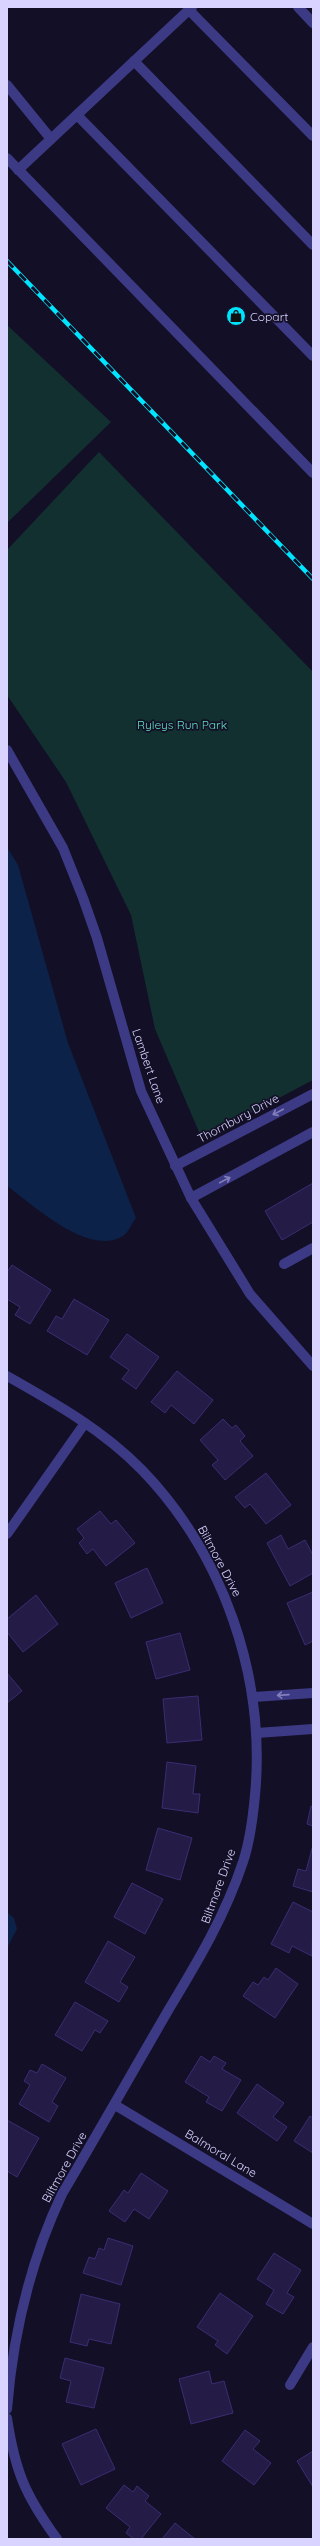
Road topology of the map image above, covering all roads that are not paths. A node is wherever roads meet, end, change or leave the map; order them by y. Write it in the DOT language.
graph roads {
  1 [pos="298,7"];
  2 [pos="190,9"];
  3 [pos="313,22"];
  4 [pos="134,61"];
  5 [pos="7,85"];
  6 [pos="77,115"];
  7 [pos="313,136"];
  8 [pos="51,139"];
  9 [pos="7,158"];
  10 [pos="18,170"];
  11 [pos="313,245"];
  12 [pos="313,356"];
  13 [pos="313,473"];
  14 [pos="7,750"];
  15 [pos="313,1094"];
  16 [pos="313,1132"];
  17 [pos="175,1166"];
  18 [pos="191,1198"];
  19 [pos="313,1248"];
  20 [pos="284,1264"];
  21 [pos="313,1366"];
  22 [pos="7,1376"];
  23 [pos="85,1423"];
  24 [pos="7,1534"];
  25 [pos="313,1693"];
  26 [pos="253,1697"];
  27 [pos="313,1729"];
  28 [pos="258,1733"];
  29 [pos="115,2105"];
  30 [pos="313,2224"];
  31 [pos="313,2347"];
  32 [pos="290,2385"];
  33 [pos="7,2409"];
  34 [pos="7,2418"];
  35 [pos="57,2539"];
  1 -- 3 [label="street"];
  2 -- 4 [label="street"];
  2 -- 7 [label="street"];
  4 -- 6 [label="street"];
  4 -- 11 [label="street"];
  5 -- 8 [label="street"];
  6 -- 8 [label="street"];
  6 -- 12 [label="street"];
  8 -- 10 [label="street"];
  9 -- 10 [label="street"];
  10 -- 13 [label="street"];
  14 -- 17 [label="street, Lambert Lane"];
  15 -- 17 [label="street, Thornbury Drive, one-way"];
  18 -- 16 [label="street, one-way"];
  17 -- 18 [label="street, Lambert Lane"];
  18 -- 21 [label="street, Lambert Lane"];
  19 -- 20 [label="street"];
  22 -- 23 [label="street, Biltmore Drive"];
  23 -- 24 [label="street"];
  23 -- 26 [label="street, Biltmore Drive"];
  25 -- 26 [label="street, one-way"];
  26 -- 28 [label="street, Biltmore Drive"];
  27 -- 28 [label="street"];
  28 -- 29 [label="street, Biltmore Drive"];
  29 -- 30 [label="street, Balmoral Lane"];
  29 -- 33 [label="street, Biltmore Drive"];
  31 -- 32 [label="street"];
  34 -- 35 [label="street"];
}
